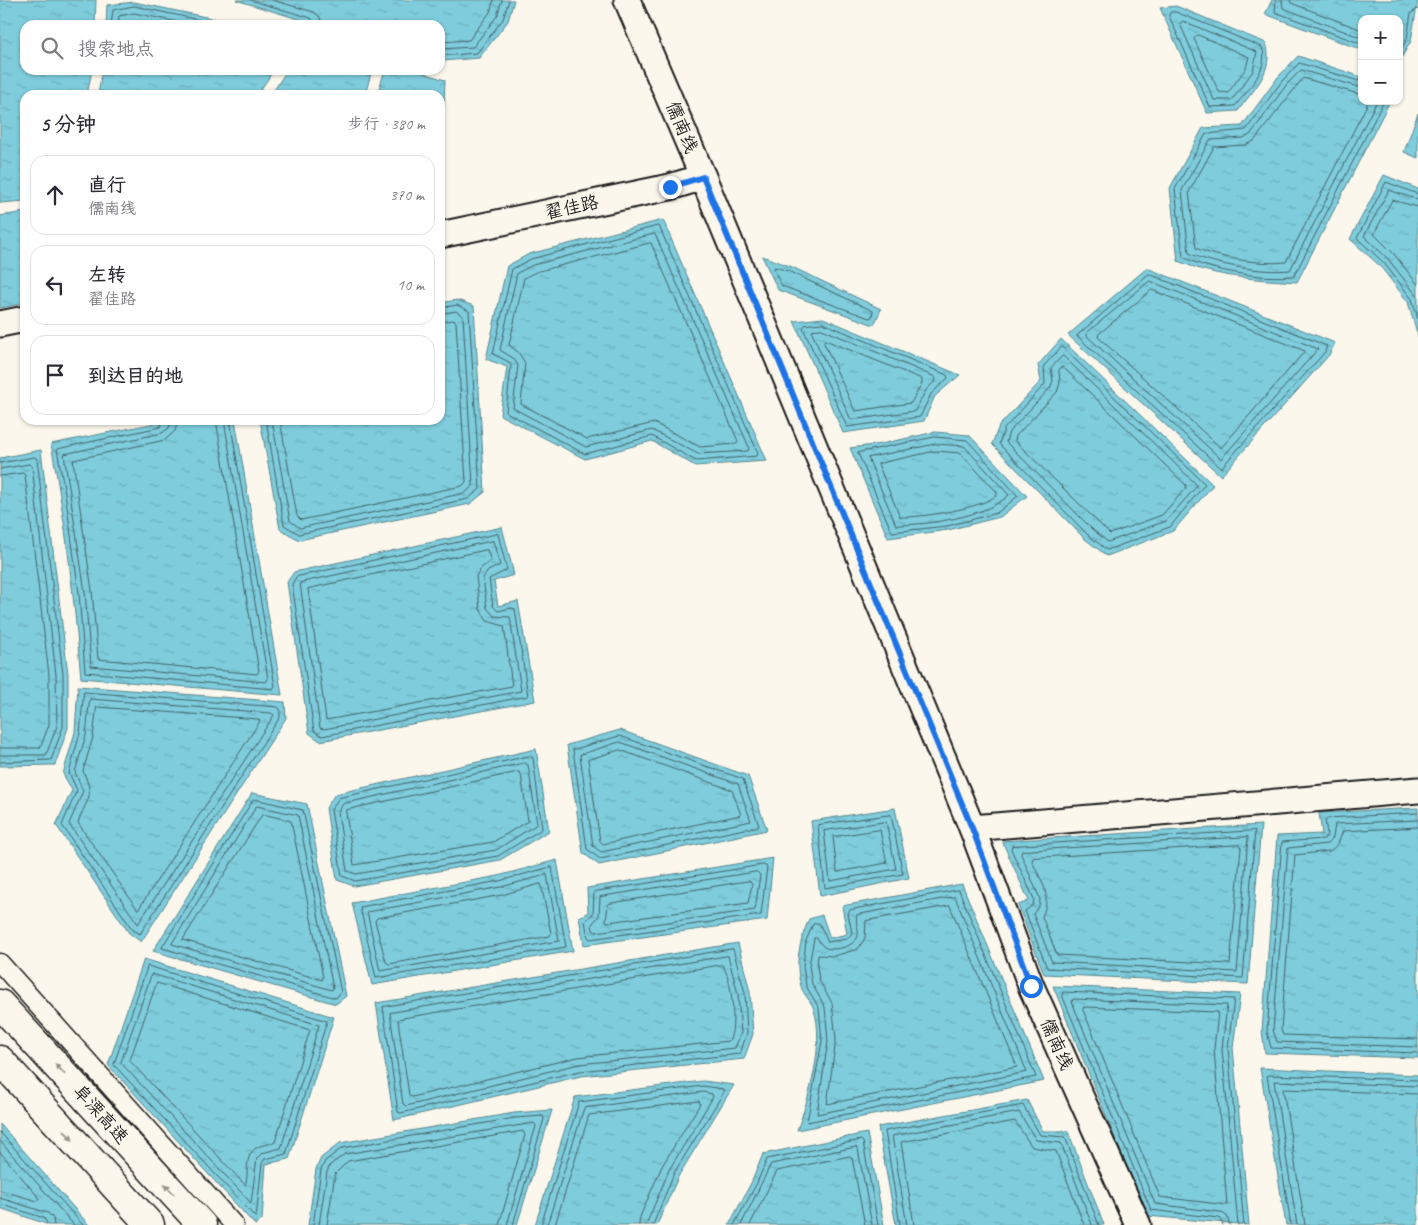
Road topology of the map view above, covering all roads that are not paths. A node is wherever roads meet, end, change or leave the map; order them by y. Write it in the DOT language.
graph roads {
  1 [pos="627,0"];
  2 [pos="703,177"];
  3 [pos="445,233"];
  4 [pos="20,320"];
  5 [pos="0,324"];
  6 [pos="1418,790"];
  7 [pos="972,828"];
  8 [pos="0,964"];
  9 [pos="0,1004"];
  10 [pos="0,1060"];
  11 [pos="150,1225"];
  12 [pos="202,1225"];
  13 [pos="234,1225"];
  14 [pos="1138,1225"];
  1 -- 2 [label="street, 儒南线"];
  2 -- 3 [label="street, 翟佳路"];
  2 -- 7 [label="street, 儒南线"];
  4 -- 5 [label="street"];
  6 -- 7 [label="street"];
  7 -- 14 [label="street, 儒南线"];
  8 -- 13 [label="street"];
  12 -- 9 [label="highway, 阜溧高速, one-way"];
  10 -- 11 [label="highway, one-way"];
}
